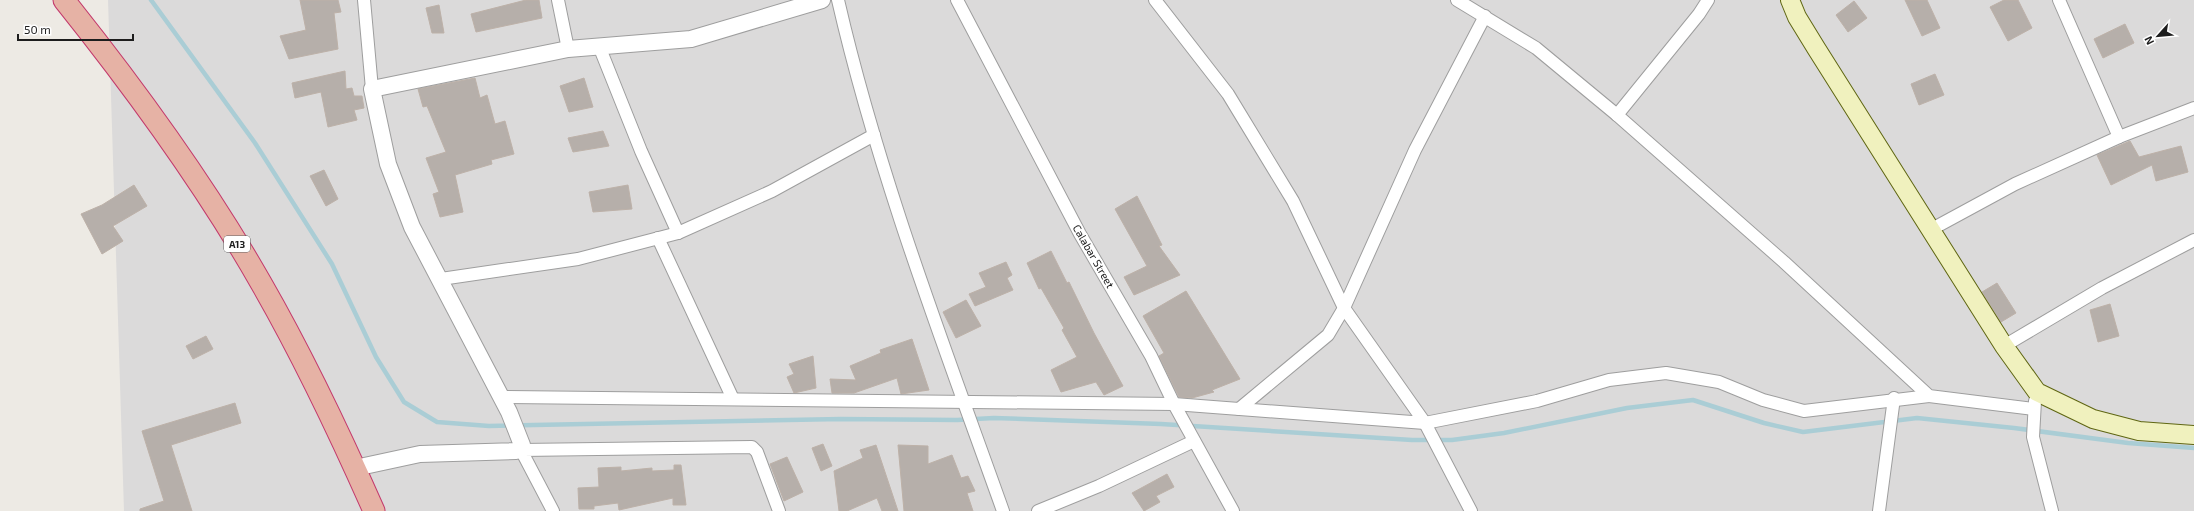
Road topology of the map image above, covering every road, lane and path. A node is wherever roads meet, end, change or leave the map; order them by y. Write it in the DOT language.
graph roads {
  1 [pos="64,0"];
  2 [pos="364,0"];
  3 [pos="558,0"];
  4 [pos="822,0"];
  5 [pos="838,0"];
  6 [pos="956,0"];
  7 [pos="1156,0"];
  8 [pos="1457,0"];
  9 [pos="1708,0"];
  10 [pos="1790,0"];
  11 [pos="2059,0"];
  12 [pos="1485,16"];
  13 [pos="599,46"];
  14 [pos="568,49"];
  15 [pos="372,89"];
  16 [pos="2194,108"];
  17 [pos="1617,115"];
  18 [pos="874,135"];
  19 [pos="2119,137"];
  20 [pos="1932,229"];
  21 [pos="678,233"];
  22 [pos="658,238"];
  23 [pos="2194,240"];
  24 [pos="441,279"];
  25 [pos="1344,308"];
  26 [pos="2004,346"];
  27 [pos="1929,396"];
  28 [pos="500,397"];
  29 [pos="733,399"];
  30 [pos="2035,401"];
  31 [pos="1894,403"];
  32 [pos="966,406"];
  33 [pos="1177,408"];
  34 [pos="1240,409"];
  35 [pos="1426,426"];
  36 [pos="2194,435"];
  37 [pos="1194,441"];
  38 [pos="521,450"];
  39 [pos="355,468"];
  40 [pos="374,511"];
  41 [pos="553,511"];
  42 [pos="779,511"];
  43 [pos="1003,511"];
  44 [pos="1038,511"];
  45 [pos="1233,511"];
  46 [pos="1471,511"];
  47 [pos="1879,511"];
  48 [pos="2052,511"];
  1 -- 39 [label="highway, A13"];
  2 -- 15 [label="street"];
  3 -- 14 [label="street"];
  4 -- 13 [label="street"];
  5 -- 18 [label="street"];
  6 -- 33 [label="street, Calabar Street"];
  7 -- 25 [label="street"];
  8 -- 12 [label="street"];
  9 -- 17 [label="street"];
  10 -- 20 [label="main road"];
  11 -- 19 [label="street"];
  12 -- 17 [label="street"];
  12 -- 25 [label="street"];
  13 -- 14 [label="street"];
  13 -- 21 [label="street"];
  14 -- 15 [label="street"];
  15 -- 24 [label="street"];
  16 -- 19 [label="street"];
  17 -- 27 [label="street"];
  18 -- 21 [label="street"];
  18 -- 32 [label="street"];
  19 -- 20 [label="street"];
  20 -- 26 [label="main road"];
  21 -- 22 [label="street"];
  22 -- 24 [label="street"];
  22 -- 29 [label="street"];
  23 -- 26 [label="street"];
  24 -- 28 [label="street"];
  25 -- 34 [label="street"];
  25 -- 35 [label="street"];
  26 -- 30 [label="main road"];
  27 -- 30 [label="street"];
  27 -- 31 [label="street"];
  28 -- 29 [label="street"];
  28 -- 38 [label="street"];
  29 -- 32 [label="street"];
  30 -- 36 [label="main road"];
  30 -- 48 [label="street"];
  31 -- 35 [label="street"];
  31 -- 47 [label="street"];
  32 -- 33 [label="street"];
  32 -- 43 [label="street"];
  33 -- 34 [label="street"];
  33 -- 37 [label="street, Calabar Street"];
  34 -- 35 [label="street"];
  35 -- 46 [label="street"];
  37 -- 44 [label="street"];
  37 -- 45 [label="street, Calabar Street"];
  38 -- 39 [label="street"];
  38 -- 41 [label="street"];
  38 -- 42 [label="street"];
  39 -- 40 [label="highway, A13"];
}
